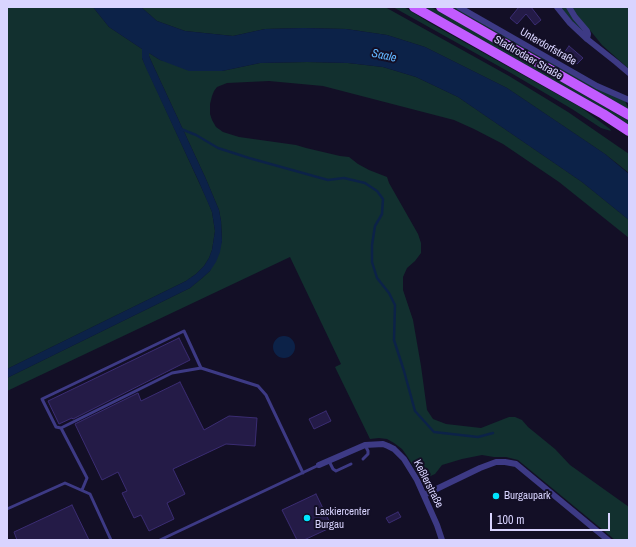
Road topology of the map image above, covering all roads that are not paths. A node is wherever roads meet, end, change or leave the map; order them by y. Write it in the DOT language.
graph roads {
  1 [pos="414,7"];
  2 [pos="441,7"];
  3 [pos="459,7"];
  4 [pos="557,7"];
  5 [pos="569,7"];
  6 [pos="587,39"];
  7 [pos="629,73"];
  8 [pos="629,100"];
  9 [pos="629,115"];
  10 [pos="629,131"];
  11 [pos="201,368"];
  12 [pos="61,428"];
  13 [pos="366,445"];
  14 [pos="364,459"];
  15 [pos="329,461"];
  16 [pos="351,464"];
  17 [pos="319,465"];
  18 [pos="303,472"];
  19 [pos="82,490"];
  20 [pos="424,494"];
  21 [pos="7,509"];
  22 [pos="112,540"];
  23 [pos="160,540"];
  24 [pos="442,540"];
  25 [pos="608,540"];
  1 -- 10 [label="main road, Stadtrodaer Straße"];
  2 -- 9 [label="main road, Stadtrodaer Straße"];
  3 -- 8 [label="street, Unterdorfstraße"];
  4 -- 6 [label="street"];
  5 -- 6 [label="street"];
  6 -- 7 [label="street"];
  11 -- 12 [label="lane"];
  11 -- 12 [label="lane"];
  11 -- 18 [label="lane"];
  12 -- 19 [label="lane"];
  13 -- 14 [label="lane"];
  13 -- 15 [label="street, Keßlerstraße"];
  13 -- 20 [label="street, Keßlerstraße"];
  15 -- 16 [label="lane"];
  15 -- 17 [label="street, Keßlerstraße"];
  17 -- 18 [label="lane"];
  18 -- 23 [label="lane"];
  19 -- 21 [label="lane"];
  19 -- 22 [label="lane"];
  20 -- 24 [label="street, Keßlerstraße"];
  20 -- 25 [label="street"];
}
